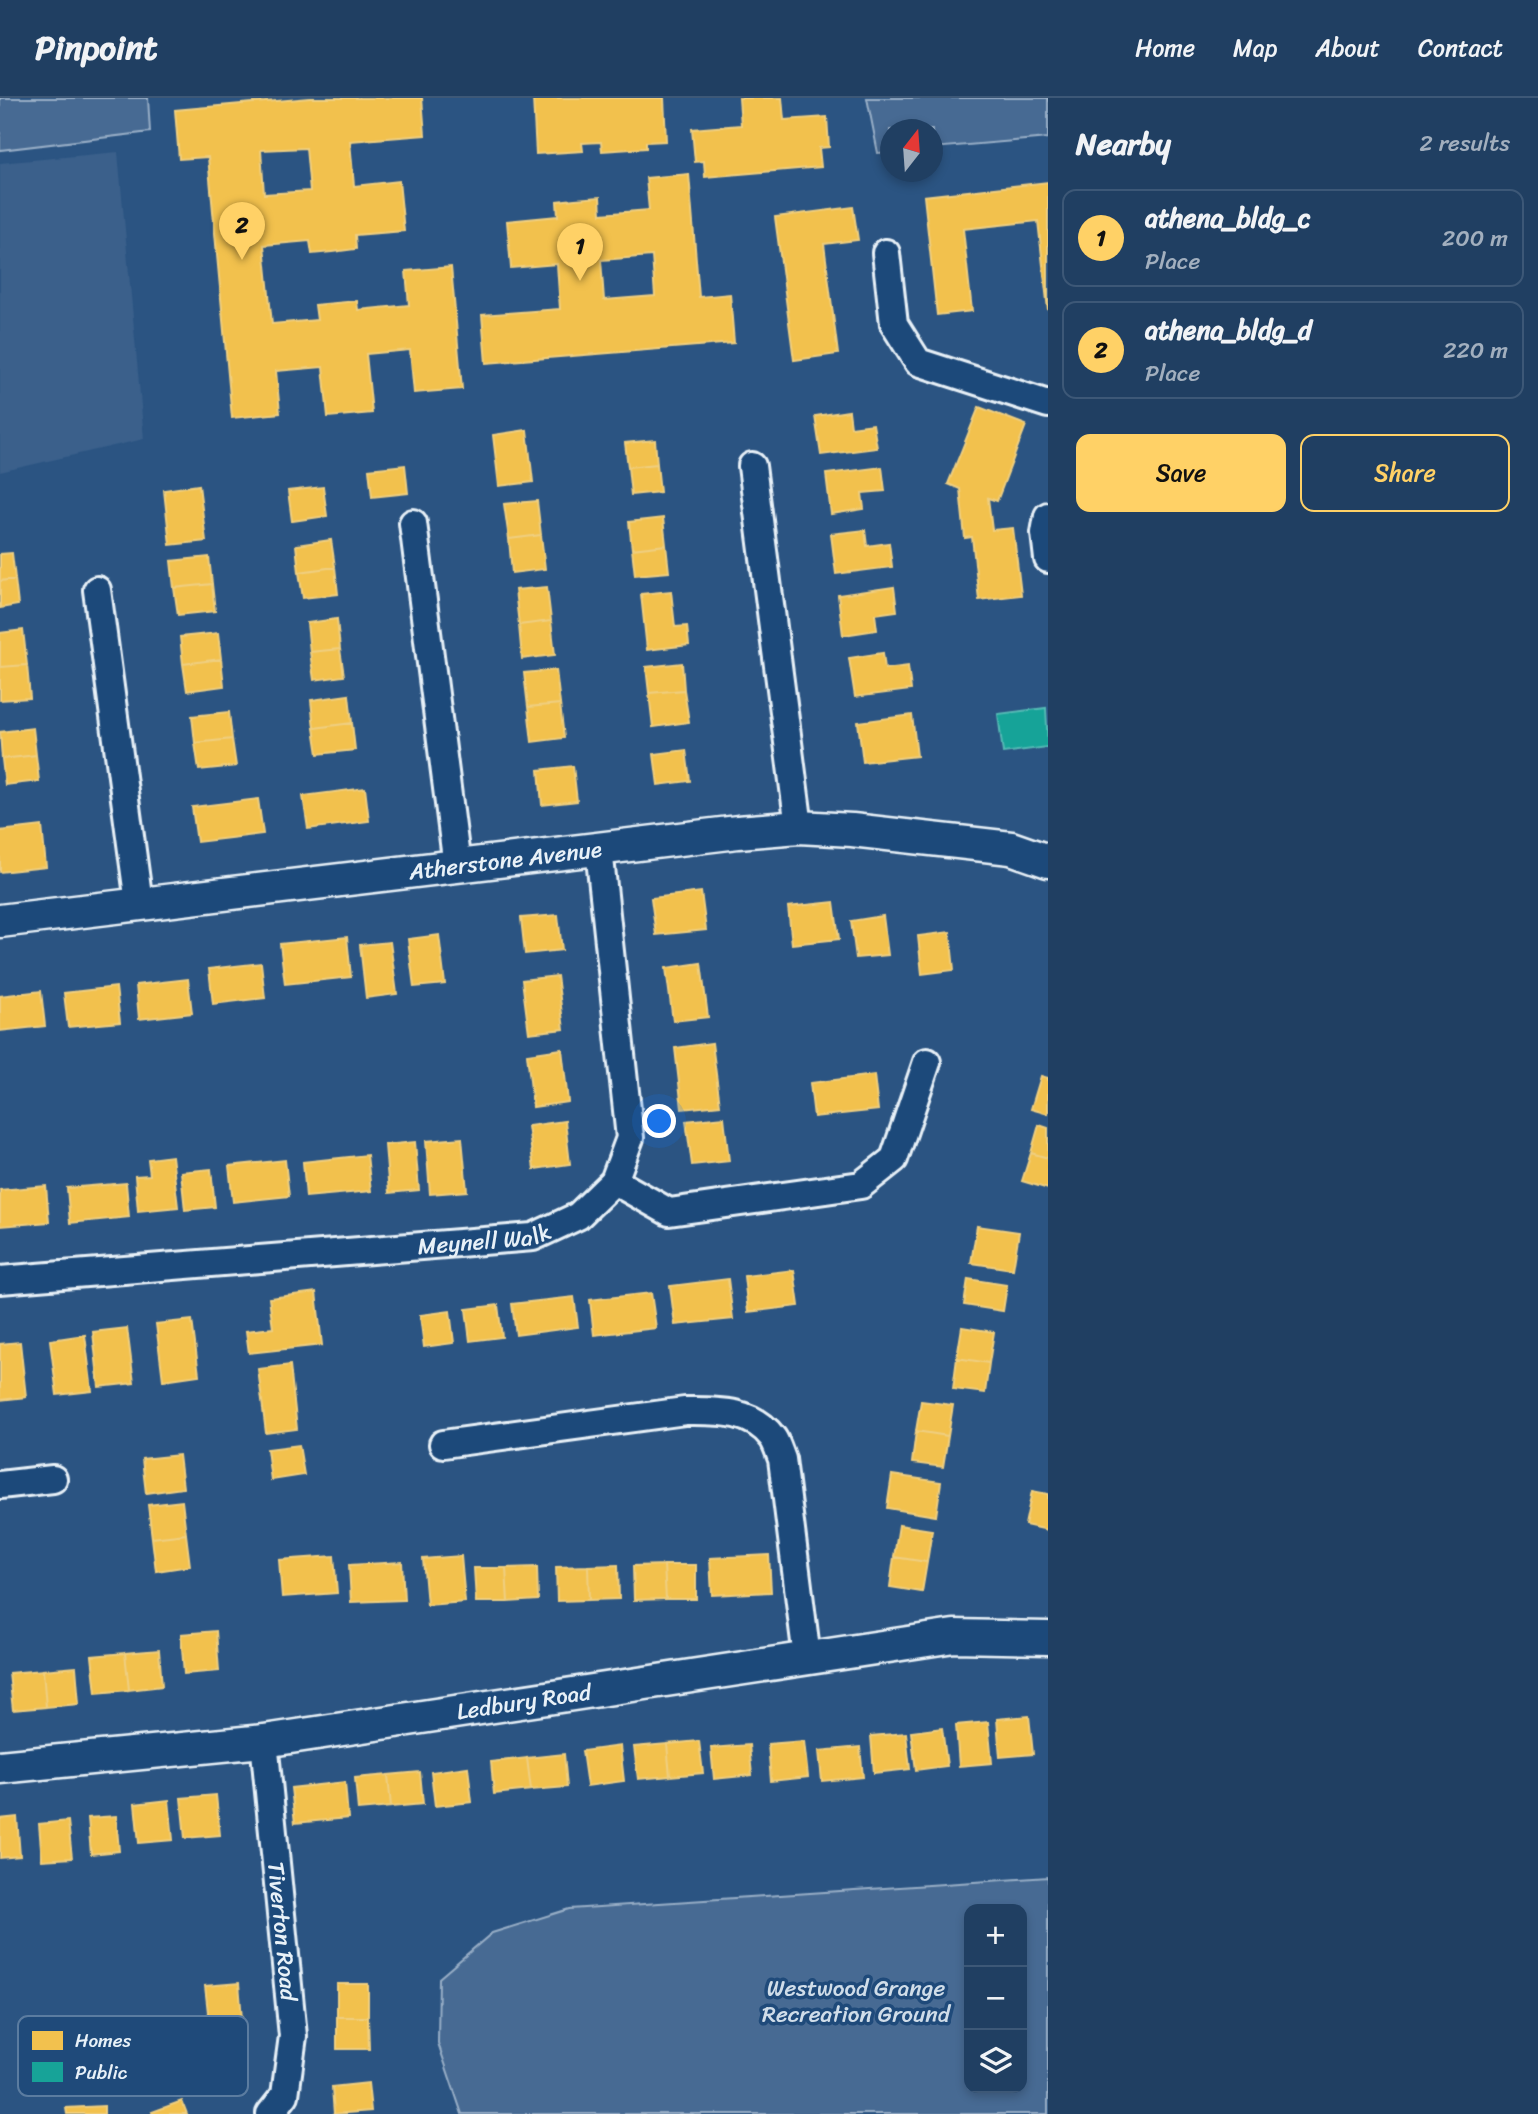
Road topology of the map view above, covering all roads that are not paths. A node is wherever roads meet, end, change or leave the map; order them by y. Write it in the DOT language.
graph roads {
  1 [pos="886,253"];
  2 [pos="1048,404"];
  3 [pos="752,466"];
  4 [pos="1048,516"];
  5 [pos="413,523"];
  6 [pos="1048,559"];
  7 [pos="97,590"];
  8 [pos="799,827"];
  9 [pos="1048,844"];
  10 [pos="1011,848"];
  11 [pos="599,849"];
  12 [pos="1048,860"];
  13 [pos="457,866"];
  14 [pos="139,904"];
  15 [pos="0,921"];
  16 [pos="927,1062"];
  17 [pos="614,1181"];
  18 [pos="0,1280"];
  19 [pos="443,1444"];
  20 [pos="53,1479"];
  21 [pos="0,1485"];
  22 [pos="1048,1638"];
  23 [pos="807,1658"];
  24 [pos="264,1741"];
  25 [pos="0,1767"];
  26 [pos="270,2114"];
  1 -- 2 [label="street"];
  3 -- 8 [label="street"];
  4 -- 6 [label="street"];
  5 -- 13 [label="street"];
  7 -- 14 [label="street"];
  8 -- 10 [label="street, Atherstone Avenue"];
  8 -- 11 [label="street, Atherstone Avenue"];
  9 -- 10 [label="street, Atherstone Avenue"];
  10 -- 12 [label="street, Atherstone Avenue"];
  11 -- 13 [label="street, Atherstone Avenue"];
  11 -- 17 [label="street, Meynell Walk"];
  13 -- 14 [label="street, Atherstone Avenue"];
  14 -- 15 [label="street, Atherstone Avenue"];
  16 -- 17 [label="street"];
  17 -- 18 [label="street, Meynell Walk"];
  19 -- 23 [label="street"];
  20 -- 21 [label="street"];
  22 -- 23 [label="street, Ledbury Road"];
  23 -- 24 [label="street, Ledbury Road"];
  24 -- 25 [label="street, Ledbury Road"];
  24 -- 26 [label="street, Tiverton Road"];
}
